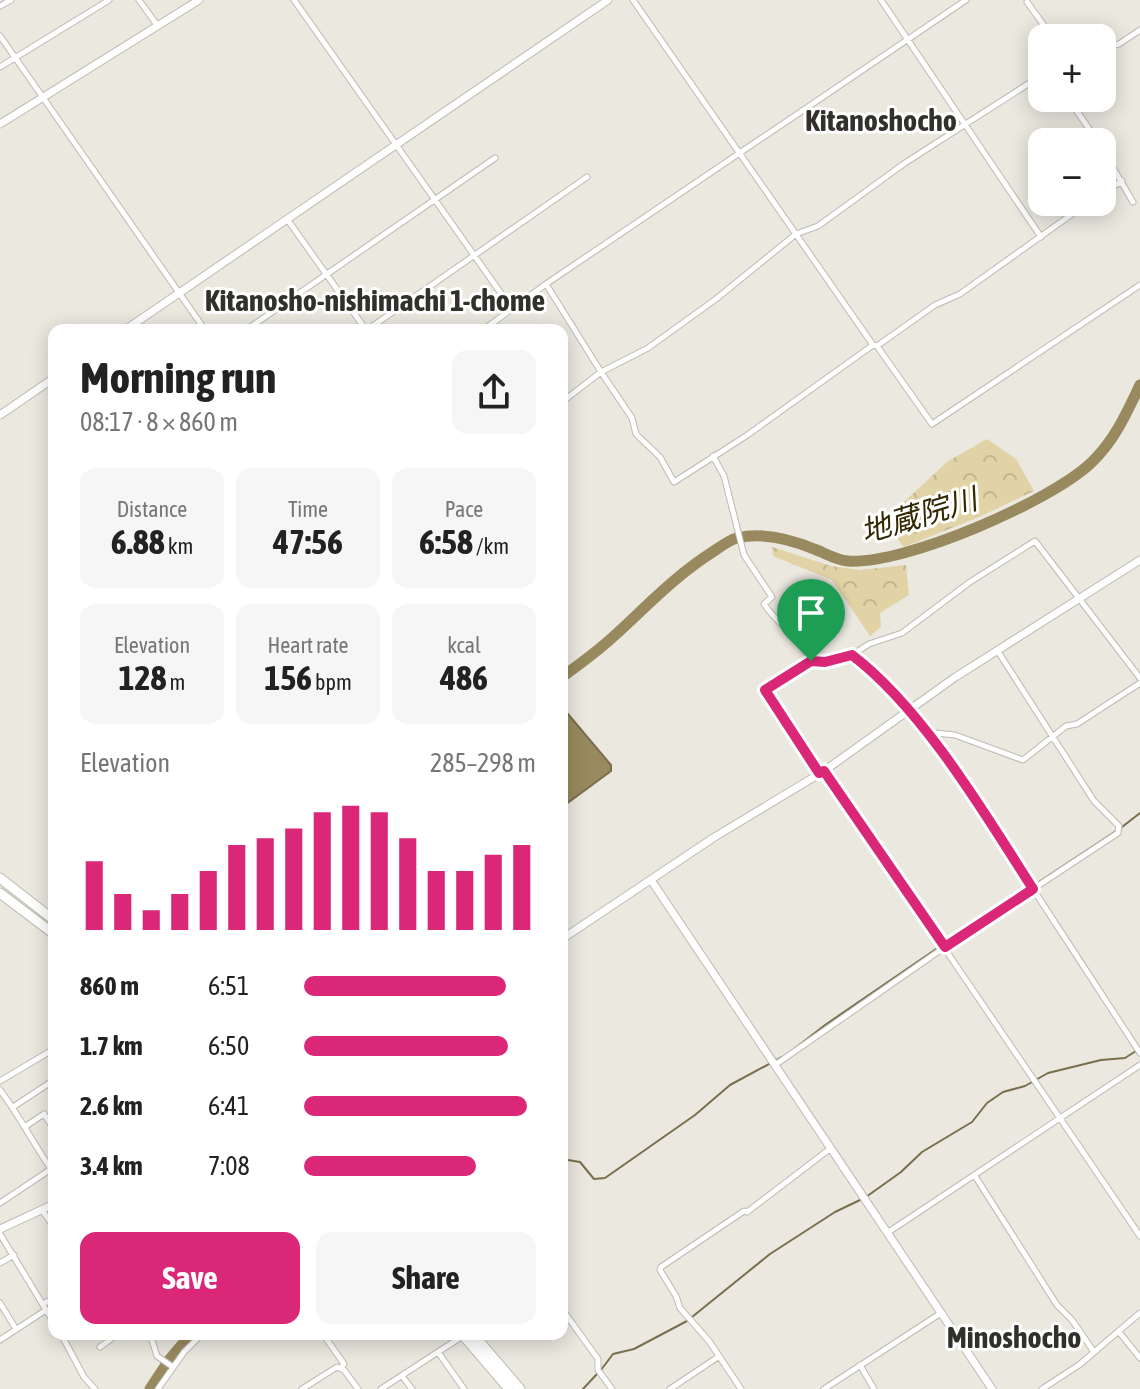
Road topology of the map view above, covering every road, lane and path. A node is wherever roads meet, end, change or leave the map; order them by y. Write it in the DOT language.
graph roads {
  1 [pos="11,0"];
  2 [pos="109,0"];
  3 [pos="139,0"];
  4 [pos="199,0"];
  5 [pos="294,0"];
  6 [pos="633,0"];
  7 [pos="881,0"];
  8 [pos="966,0"];
  9 [pos="601,2"];
  10 [pos="1027,2"];
  11 [pos="0,6"];
  12 [pos="1043,24"];
  13 [pos="157,25"];
  14 [pos="1140,30"];
  15 [pos="0,36"];
  16 [pos="908,39"];
  17 [pos="1116,45"];
  18 [pos="14,58"];
  19 [pos="0,67"];
  20 [pos="1028,84"];
  21 [pos="41,98"];
  22 [pos="0,124"];
  23 [pos="965,124"];
  24 [pos="397,145"];
  25 [pos="741,154"];
  26 [pos="495,158"];
  27 [pos="1116,171"];
  28 [pos="587,177"];
  29 [pos="1122,181"];
  30 [pos="1116,185"];
  31 [pos="435,201"];
  32 [pos="1133,202"];
  33 [pos="1070,216"];
  34 [pos="287,219"];
  35 [pos="796,234"];
  36 [pos="1041,237"];
  37 [pos="473,256"];
  38 [pos="327,275"];
  39 [pos="546,284"];
  40 [pos="1140,285"];
  41 [pos="179,293"];
  42 [pos="512,309"];
  43 [pos="134,324"];
  44 [pos="201,324"];
  45 [pos="255,324"];
  46 [pos="362,324"];
  47 [pos="375,324"];
  48 [pos="491,324"];
  49 [pos="875,345"];
  50 [pos="601,372"];
  51 [pos="48,382"];
  52 [pos="568,397"];
  53 [pos="0,415"];
  54 [pos="713,456"];
  55 [pos="1140,560"];
  56 [pos="1079,599"];
  57 [pos="997,650"];
  58 [pos="852,655"];
  59 [pos="811,661"];
  60 [pos="1140,681"];
  61 [pos="909,711"];
  62 [pos="925,732"];
  63 [pos="1053,736"];
  64 [pos="821,772"];
  65 [pos="0,878"];
  66 [pos="651,880"];
  67 [pos="1033,889"];
  68 [pos="0,893"];
  69 [pos="48,915"];
  70 [pos="48,929"];
  71 [pos="568,935"];
  72 [pos="944,945"];
  73 [pos="48,1053"];
  74 [pos="1140,1053"];
  75 [pos="772,1062"];
  76 [pos="1140,1065"];
  77 [pos="0,1081"];
  78 [pos="48,1084"];
  79 [pos="0,1090"];
  80 [pos="13,1107"];
  81 [pos="1061,1116"];
  82 [pos="48,1120"];
  83 [pos="26,1126"];
  84 [pos="831,1148"];
  85 [pos="48,1163"];
  86 [pos="48,1171"];
  87 [pos="975,1176"];
  88 [pos="0,1203"];
  89 [pos="48,1207"];
  90 [pos="42,1210"];
  91 [pos="48,1218"];
  92 [pos="1,1229"];
  93 [pos="887,1233"];
  94 [pos="1140,1236"];
  95 [pos="14,1255"];
  96 [pos="0,1263"];
  97 [pos="0,1303"];
  98 [pos="48,1304"];
  99 [pos="45,1307"];
  100 [pos="48,1312"];
  101 [pos="941,1313"];
  102 [pos="1140,1313"];
  103 [pos="568,1317"];
  104 [pos="17,1329"];
  105 [pos="1119,1332"];
  106 [pos="0,1340"];
  107 [pos="65,1340"];
  108 [pos="110,1340"];
  109 [pos="152,1340"];
  110 [pos="197,1340"];
  111 [pos="327,1340"];
  112 [pos="458,1340"];
  113 [pos="470,1340"];
  114 [pos="471,1340"];
  115 [pos="100,1347"];
  116 [pos="438,1352"];
  117 [pos="1094,1352"];
  118 [pos="718,1357"];
  119 [pos="1140,1358"];
  120 [pos="860,1365"];
  121 [pos="172,1367"];
  122 [pos="341,1368"];
  123 [pos="402,1376"];
  124 [pos="311,1387"];
  125 [pos="95,1389"];
  126 [pos="158,1389"];
  127 [pos="302,1389"];
  128 [pos="358,1389"];
  129 [pos="381,1389"];
  130 [pos="412,1389"];
  131 [pos="464,1389"];
  132 [pos="509,1389"];
  133 [pos="520,1389"];
  134 [pos="612,1389"];
  135 [pos="670,1389"];
  136 [pos="741,1389"];
  137 [pos="824,1389"];
  138 [pos="874,1389"];
  139 [pos="992,1389"];
  140 [pos="1042,1389"];
  1 -- 11 [label="street"];
  2 -- 18 [label="street"];
  3 -- 13 [label="street"];
  4 -- 13 [label="street"];
  5 -- 24 [label="street"];
  6 -- 25 [label="street"];
  7 -- 16 [label="street"];
  8 -- 16 [label="street"];
  9 -- 24 [label="street"];
  10 -- 12 [label="street"];
  13 -- 21 [label="street"];
  14 -- 17 [label="street"];
  15 -- 18 [label="street"];
  16 -- 23 [label="street"];
  16 -- 25 [label="street"];
  18 -- 19 [label="street"];
  18 -- 21 [label="street"];
  20 -- 23 [label="street"];
  21 -- 22 [label="street"];
  21 -- 41 [label="street"];
  23 -- 35 [label="street"];
  23 -- 36 [label="street"];
  24 -- 31 [label="street"];
  24 -- 34 [label="street"];
  25 -- 35 [label="street"];
  25 -- 39 [label="street"];
  26 -- 31 [label="street"];
  27 -- 29 [label="street"];
  28 -- 37 [label="street"];
  29 -- 30 [label="street"];
  29 -- 32 [label="street"];
  31 -- 37 [label="street"];
  31 -- 38 [label="street"];
  33 -- 36 [label="street"];
  34 -- 38 [label="street"];
  34 -- 41 [label="street"];
  35 -- 49 [label="street"];
  35 -- 50 [label="street"];
  36 -- 49 [label="street"];
  37 -- 42 [label="street"];
  37 -- 47 [label="street"];
  38 -- 45 [label="street"];
  38 -- 46 [label="street"];
  39 -- 42 [label="street"];
  39 -- 50 [label="street"];
  40 -- 49 [label="street"];
  41 -- 43 [label="street"];
  41 -- 44 [label="street"];
  42 -- 48 [label="street"];
  49 -- 54 [label="street"];
  50 -- 52 [label="street"];
  50 -- 54 [label="street"];
  51 -- 53 [label="street"];
  54 -- 59 [label="street"];
  55 -- 56 [label="street"];
  56 -- 57 [label="street"];
  56 -- 58 [label="street"];
  56 -- 60 [label="street"];
  57 -- 61 [label="street"];
  57 -- 63 [label="street"];
  58 -- 59 [label="street"];
  58 -- 61 [label="street"];
  59 -- 64 [label="street"];
  60 -- 63 [label="street"];
  61 -- 62 [label="street"];
  61 -- 64 [label="street"];
  62 -- 63 [label="street"];
  62 -- 67 [label="street"];
  63 -- 67 [label="street"];
  64 -- 66 [label="street"];
  64 -- 72 [label="street"];
  65 -- 69 [label="highway"];
  66 -- 71 [label="street"];
  66 -- 75 [label="street"];
  67 -- 72 [label="street"];
  67 -- 74 [label="street"];
  68 -- 70 [label="highway"];
  72 -- 75 [label="street"];
  72 -- 81 [label="street"];
  73 -- 77 [label="street"];
  75 -- 84 [label="street"];
  76 -- 81 [label="street"];
  78 -- 80 [label="street"];
  79 -- 80 [label="street"];
  80 -- 83 [label="street"];
  81 -- 87 [label="street"];
  81 -- 94 [label="street"];
  82 -- 83 [label="street"];
  83 -- 85 [label="street"];
  84 -- 93 [label="street"];
  84 -- 118 [label="street"];
  86 -- 88 [label="street"];
  87 -- 93 [label="street"];
  87 -- 117 [label="street"];
  89 -- 90 [label="street"];
  90 -- 91 [label="street"];
  90 -- 92 [label="street"];
  92 -- 95 [label="street"];
  93 -- 101 [label="street"];
  95 -- 96 [label="street"];
  95 -- 99 [label="street"];
  97 -- 104 [label="street"];
  98 -- 99 [label="street"];
  99 -- 100 [label="street"];
  99 -- 104 [label="street"];
  101 -- 120 [label="street"];
  101 -- 139 [label="street"];
  102 -- 105 [label="street"];
  103 -- 134 [label="street"];
  104 -- 106 [label="street"];
  105 -- 117 [label="street"];
  105 -- 119 [label="street"];
  107 -- 125 [label="street"];
  108 -- 115 [label="street"];
  109 -- 121 [label="street"];
  110 -- 121 [label="street"];
  111 -- 122 [label="street"];
  112 -- 116 [label="street"];
  113 -- 132 [label="highway"];
  114 -- 133 [label="highway"];
  116 -- 123 [label="street"];
  116 -- 131 [label="street"];
  117 -- 140 [label="street"];
  118 -- 135 [label="street"];
  118 -- 136 [label="street"];
  120 -- 137 [label="street"];
  120 -- 138 [label="street"];
  121 -- 126 [label="street"];
  122 -- 124 [label="street"];
  122 -- 128 [label="street"];
  123 -- 129 [label="street"];
  123 -- 130 [label="street"];
  124 -- 127 [label="street"];
}
